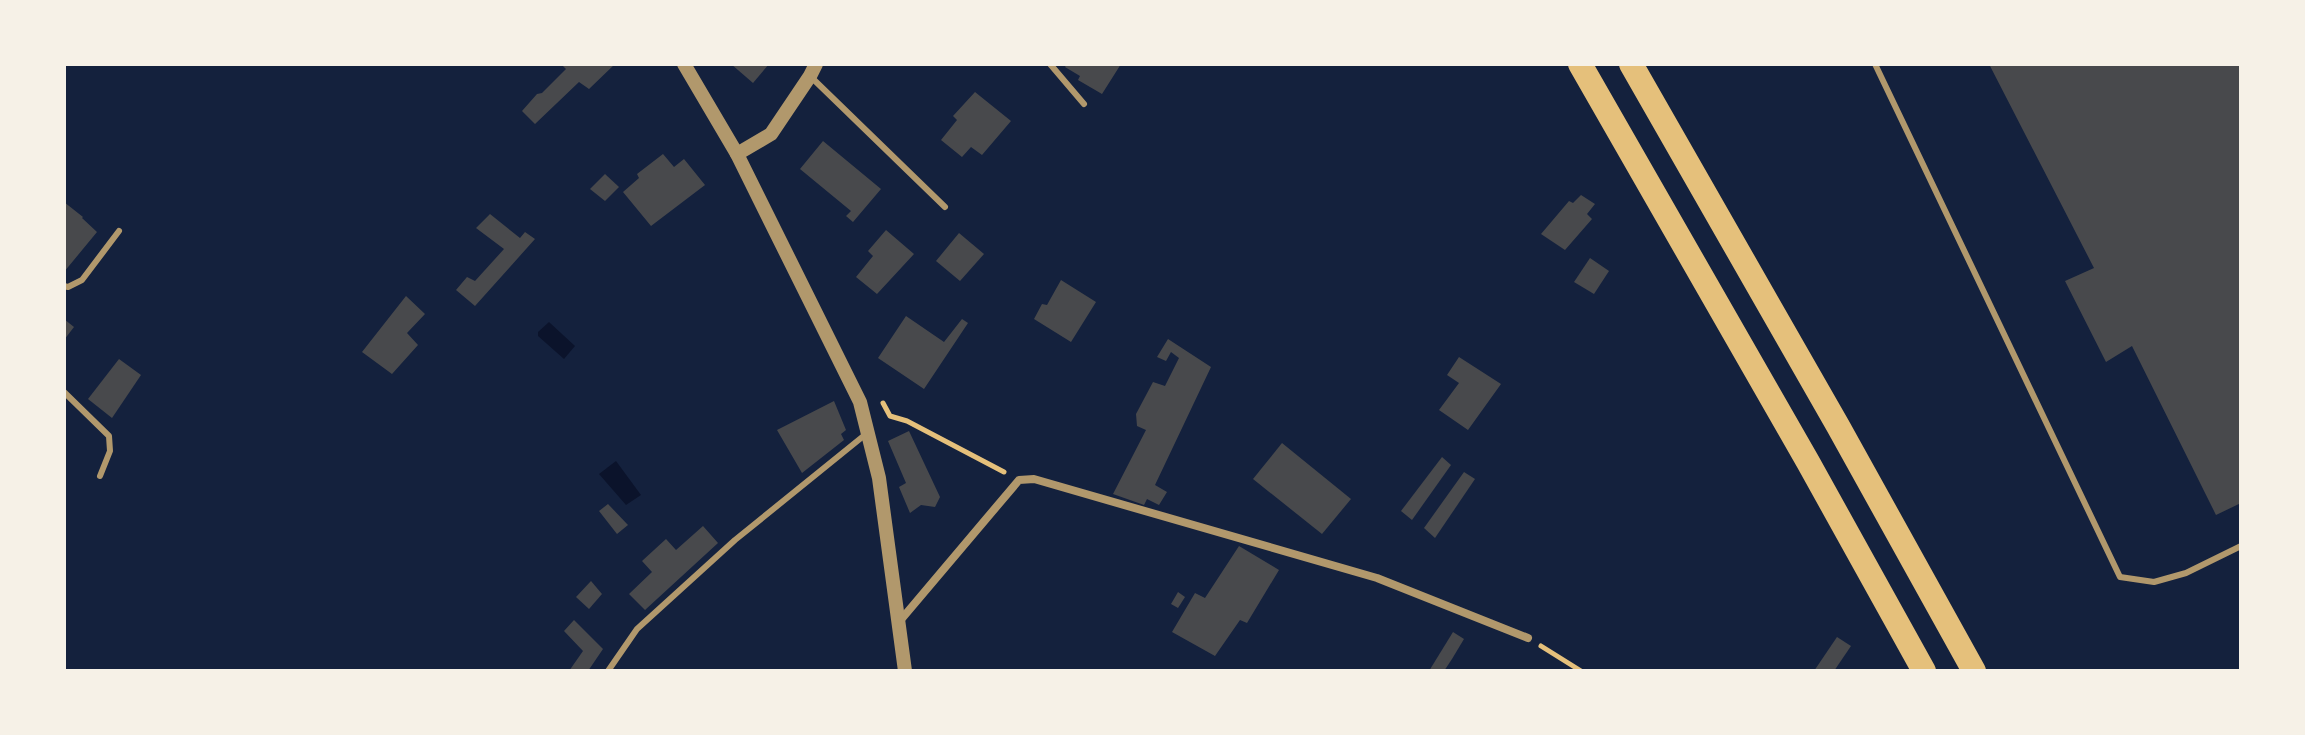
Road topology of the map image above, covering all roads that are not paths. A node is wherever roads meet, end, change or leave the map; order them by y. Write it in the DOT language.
graph roads {
  1 [pos="684,64"];
  2 [pos="1050,64"];
  3 [pos="1580,64"];
  4 [pos="1631,64"];
  5 [pos="1875,64"];
  6 [pos="813,70"];
  7 [pos="1084,104"];
  8 [pos="737,154"];
  9 [pos="945,207"];
  10 [pos="119,231"];
  11 [pos="64,286"];
  12 [pos="64,392"];
  13 [pos="867,434"];
  14 [pos="100,476"];
  15 [pos="2241,546"];
  16 [pos="899,622"];
  17 [pos="1528,638"];
  18 [pos="608,671"];
  19 [pos="905,671"];
  20 [pos="1924,671"];
  21 [pos="1974,671"];
  1 -- 8 [label="street"];
  2 -- 7 [label="lane"];
  3 -- 20 [label="highway"];
  4 -- 21 [label="highway"];
  5 -- 15 [label="lane"];
  6 -- 8 [label="street"];
  6 -- 9 [label="lane"];
  8 -- 13 [label="street"];
  10 -- 11 [label="lane"];
  12 -- 14 [label="lane"];
  13 -- 16 [label="street"];
  13 -- 18 [label="lane"];
  16 -- 17 [label="street"];
  16 -- 19 [label="street"];
}
